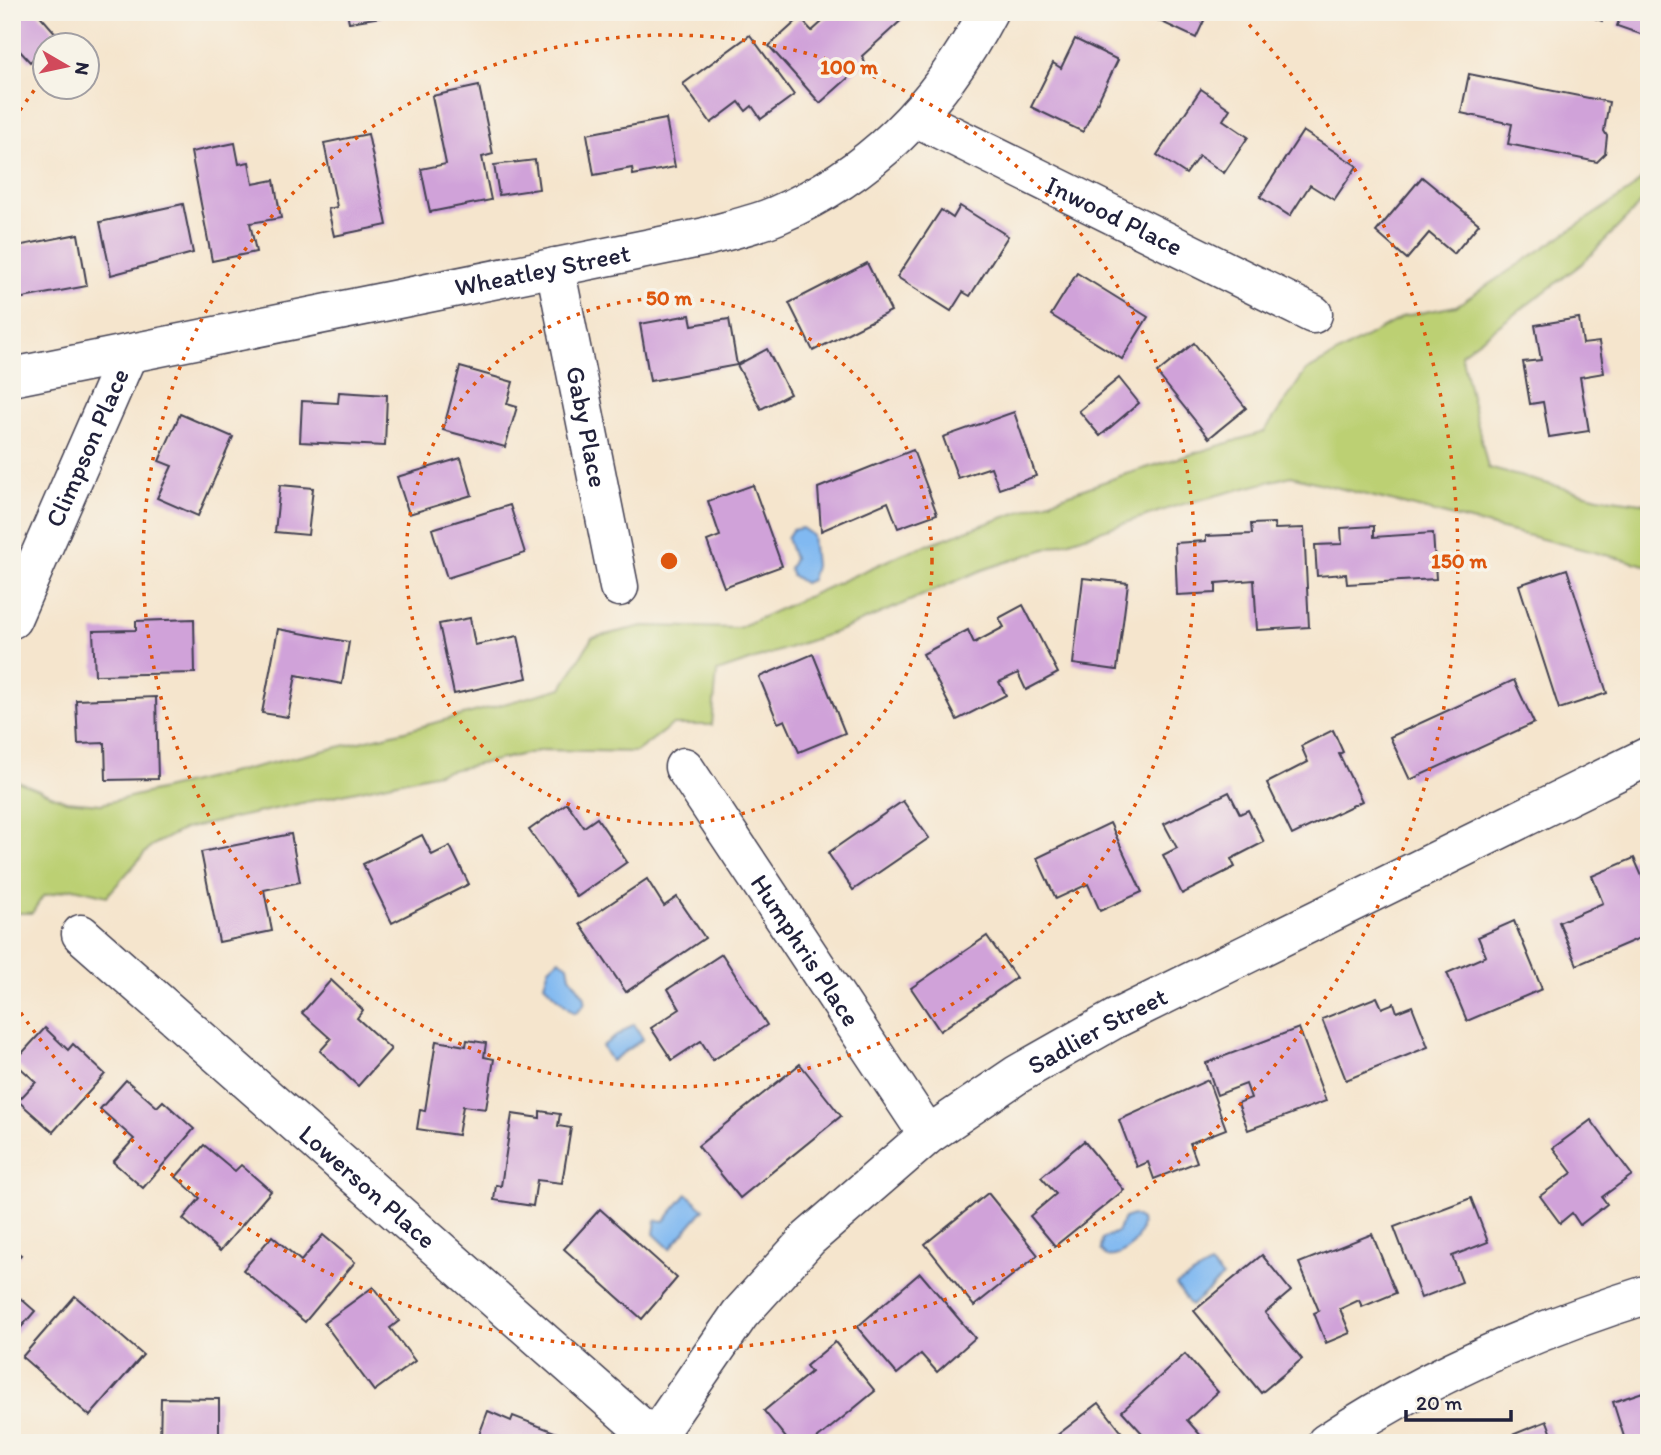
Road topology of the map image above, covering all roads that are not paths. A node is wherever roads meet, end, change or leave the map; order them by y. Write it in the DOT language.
graph roads {
  1 [pos="988,12"];
  2 [pos="917,118"];
  3 [pos="555,267"];
  4 [pos="1313,314"];
  5 [pos="128,354"];
  6 [pos="12,377"];
  7 [pos="620,587"];
  8 [pos="12,619"];
  9 [pos="1649,756"];
  10 [pos="684,767"];
  11 [pos="82,933"];
  12 [pos="928,1135"];
  13 [pos="1649,1294"];
  14 [pos="652,1441"];
  15 [pos="1326,1443"];
  1 -- 2 [label="street, Wheatley Street"];
  2 -- 3 [label="street, Wheatley Street"];
  2 -- 4 [label="street, Inwood Place"];
  3 -- 5 [label="street, Wheatley Street"];
  3 -- 7 [label="street, Gaby Place"];
  5 -- 6 [label="street, Wheatley Street"];
  5 -- 8 [label="street, Climpson Place"];
  9 -- 12 [label="street, Sadlier Street"];
  10 -- 12 [label="street, Humphris Place"];
  11 -- 14 [label="street, Lowerson Place"];
  12 -- 14 [label="street, Sadlier Street"];
  13 -- 15 [label="street"];
}
